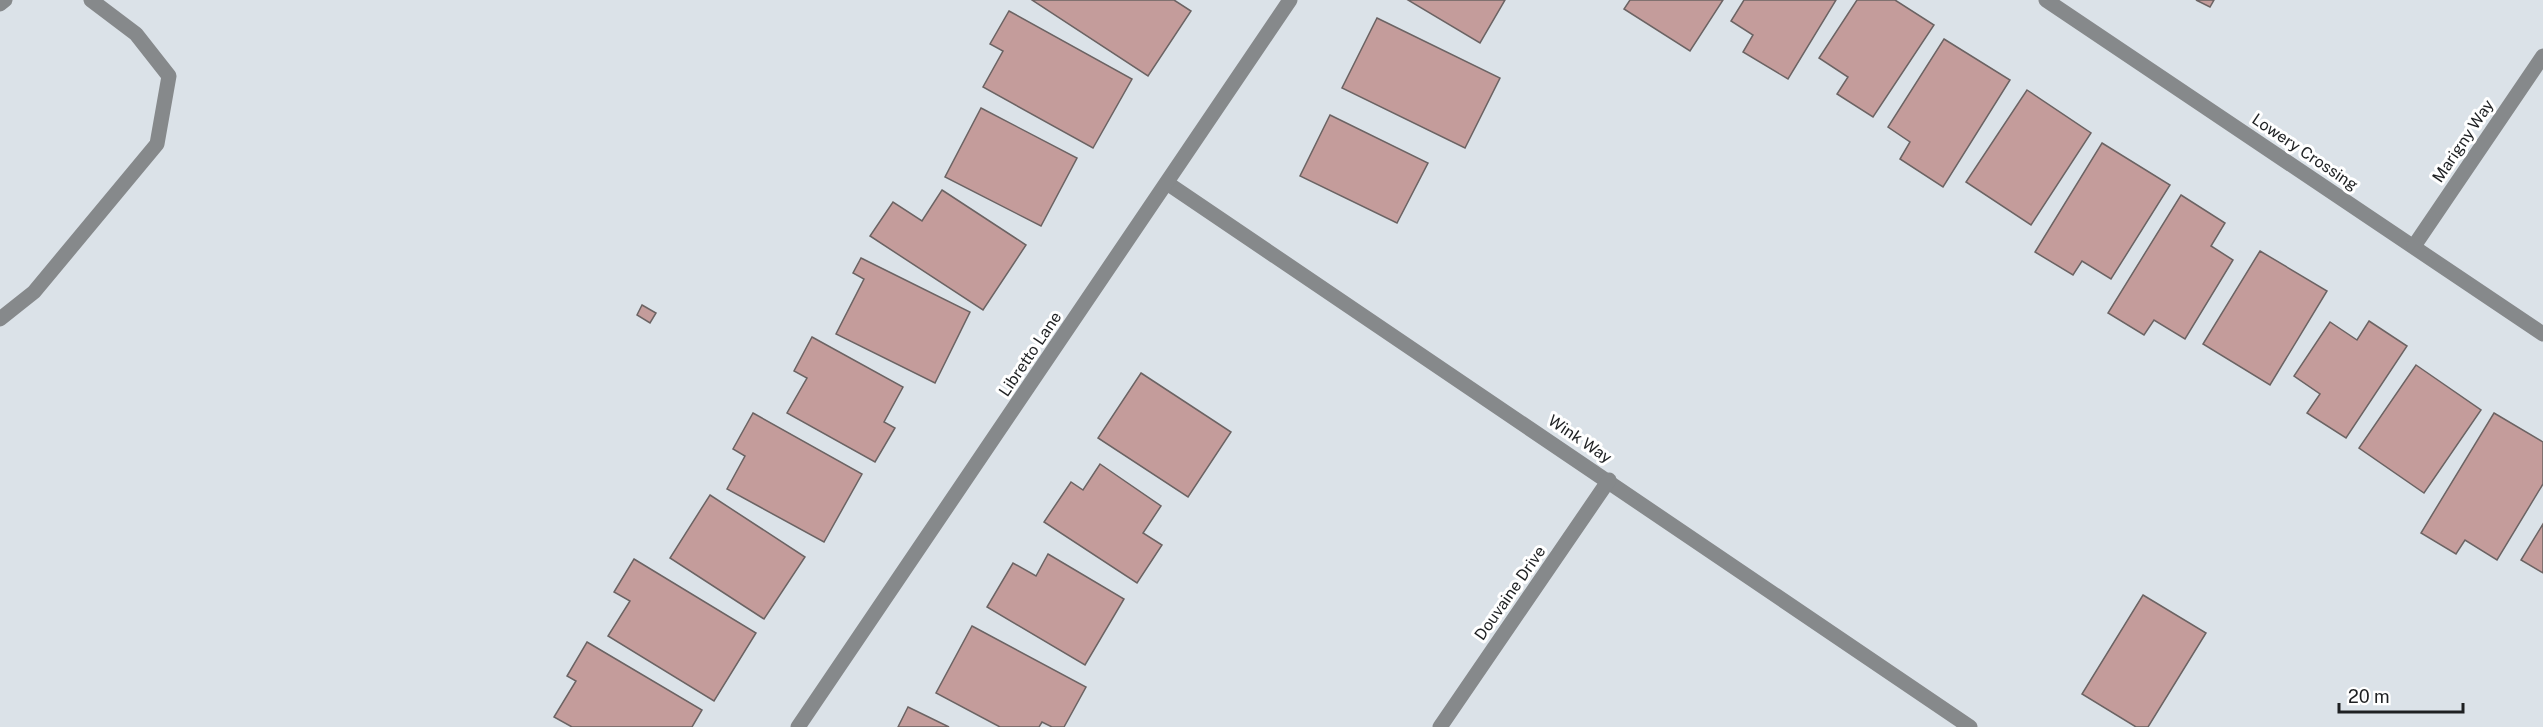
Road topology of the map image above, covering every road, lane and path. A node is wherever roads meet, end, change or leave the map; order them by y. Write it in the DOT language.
graph roads {
  1 [pos="5,0"];
  2 [pos="91,0"];
  3 [pos="1290,0"];
  4 [pos="2046,0"];
  5 [pos="0,4"];
  6 [pos="2543,56"];
  7 [pos="1167,183"];
  8 [pos="2414,246"];
  9 [pos="0,319"];
  10 [pos="2543,334"];
  11 [pos="1609,480"];
  12 [pos="798,727"];
  13 [pos="1440,727"];
  14 [pos="1970,727"];
  1 -- 5 [label="street"];
  2 -- 9 [label="street"];
  3 -- 7 [label="street, Libretto Lane"];
  4 -- 8 [label="street, Lowery Crossing"];
  6 -- 8 [label="street, Marigny Way"];
  7 -- 11 [label="street, Wink Way"];
  7 -- 12 [label="street, Libretto Lane"];
  8 -- 10 [label="street, Lowery Crossing"];
  11 -- 13 [label="street, Douvaine Drive"];
  11 -- 14 [label="street, Wink Way"];
}
